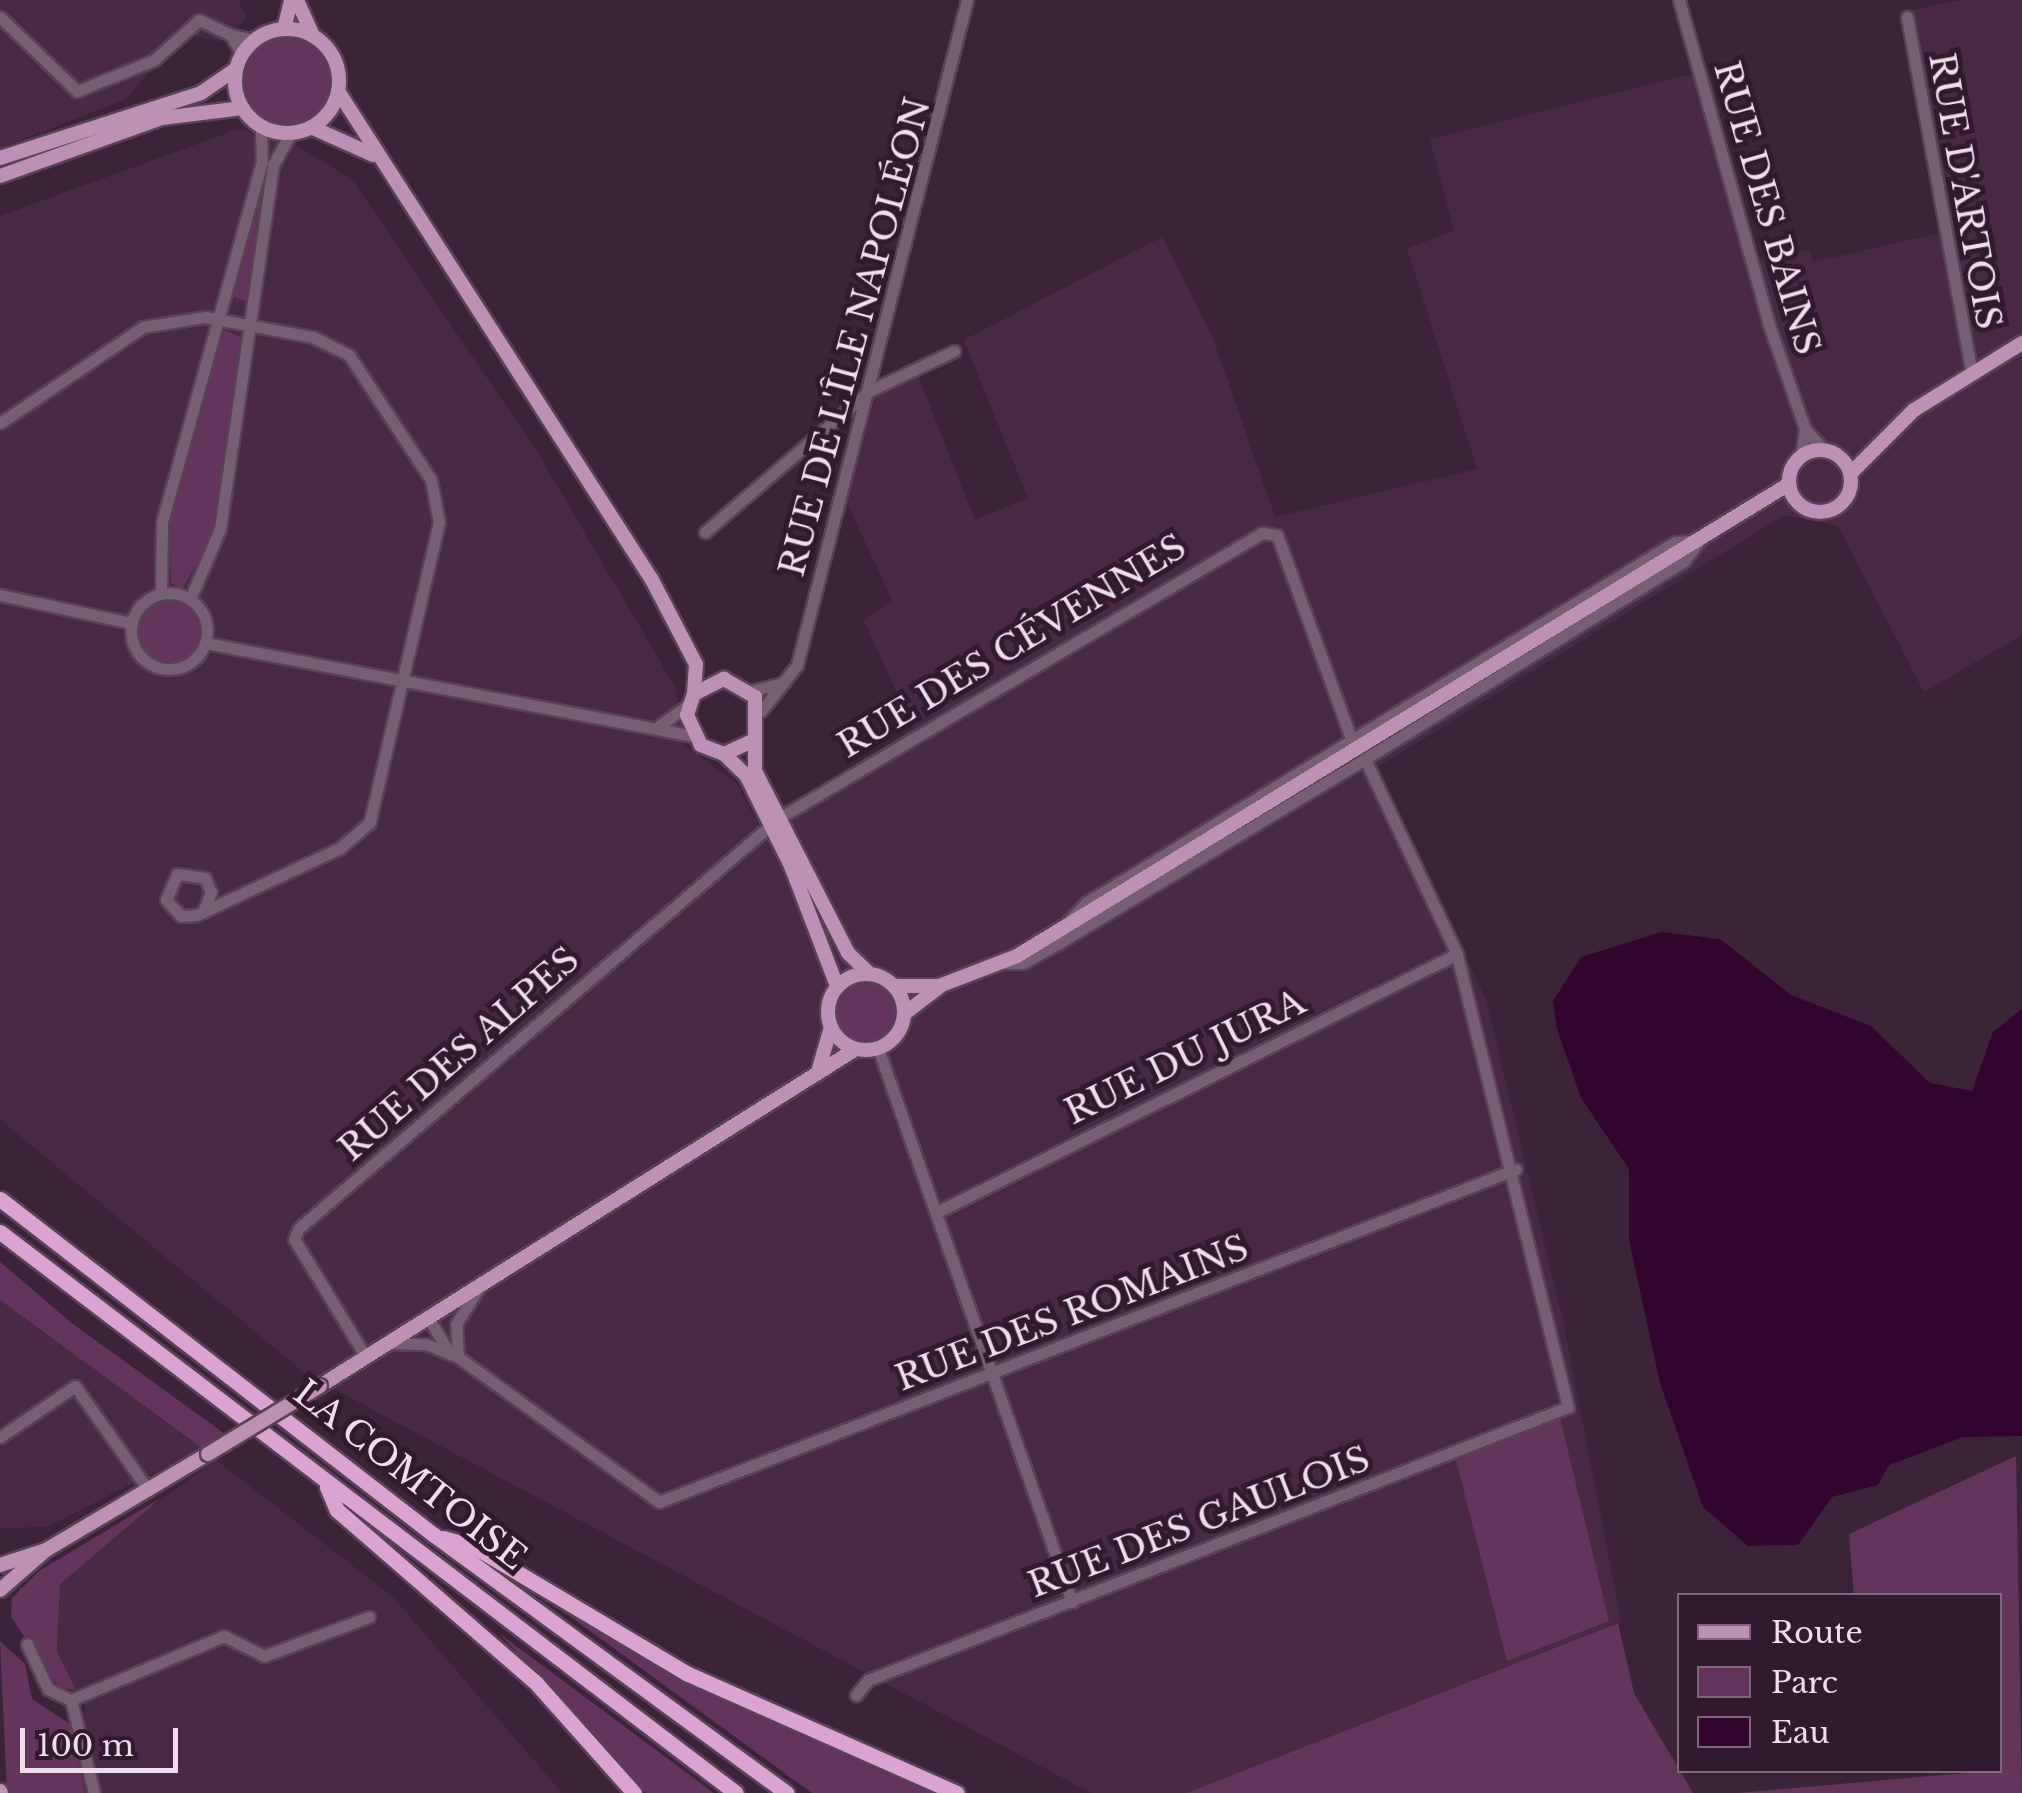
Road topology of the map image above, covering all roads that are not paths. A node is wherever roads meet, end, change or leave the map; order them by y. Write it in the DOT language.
graph roads {
  1 [pos="294,0"];
  2 [pos="967,0"];
  3 [pos="1680,0"];
  4 [pos="0,17"];
  5 [pos="1907,17"];
  6 [pos="284,29"];
  7 [pos="231,35"];
  8 [pos="313,36"];
  9 [pos="255,40"];
  10 [pos="239,62"];
  11 [pos="338,91"];
  12 [pos="242,108"];
  13 [pos="261,126"];
  14 [pos="311,127"];
  15 [pos="291,132"];
  16 [pos="0,158"];
  17 [pos="378,159"];
  18 [pos="0,176"];
  19 [pos="216,319"];
  20 [pos="252,326"];
  21 [pos="2022,343"];
  22 [pos="954,350"];
  23 [pos="1972,373"];
  24 [pos="869,391"];
  25 [pos="0,423"];
  26 [pos="1805,429"];
  27 [pos="1870,448"];
  28 [pos="1824,450"];
  29 [pos="1801,456"];
  30 [pos="1841,457"];
  31 [pos="1850,473"];
  32 [pos="1789,484"];
  33 [pos="1798,503"];
  34 [pos="1764,505"];
  35 [pos="705,532"];
  36 [pos="1700,540"];
  37 [pos="162,594"];
  38 [pos="0,596"];
  39 [pos="190,600"];
  40 [pos="131,623"];
  41 [pos="206,642"];
  42 [pos="696,664"];
  43 [pos="724,679"];
  44 [pos="406,682"];
  45 [pos="784,683"];
  46 [pos="751,691"];
  47 [pos="691,700"];
  48 [pos="760,711"];
  49 [pos="659,726"];
  50 [pos="692,736"];
  51 [pos="752,740"];
  52 [pos="1352,741"];
  53 [pos="724,754"];
  54 [pos="1365,759"];
  55 [pos="775,822"];
  56 [pos="211,892"];
  57 [pos="236,896"];
  58 [pos="202,912"];
  59 [pos="1063,927"];
  60 [pos="1456,954"];
  61 [pos="1001,963"];
  62 [pos="870,973"];
  63 [pos="837,986"];
  64 [pos="894,986"];
  65 [pos="939,986"];
  66 [pos="904,1014"];
  67 [pos="830,1027"];
  68 [pos="878,1048"];
  69 [pos="856,1049"];
  70 [pos="817,1072"];
  71 [pos="1516,1169"];
  72 [pos="0,1198"];
  73 [pos="939,1211"];
  74 [pos="0,1232"];
  75 [pos="478,1289"];
  76 [pos="429,1319"];
  77 [pos="388,1343"];
  78 [pos="454,1356"];
  79 [pos="366,1357"];
  80 [pos="993,1374"];
  81 [pos="0,1436"];
  82 [pos="325,1484"];
  83 [pos="149,1491"];
  84 [pos="434,1535"];
  85 [pos="46,1550"];
  86 [pos="0,1565"];
  87 [pos="0,1590"];
  88 [pos="1072,1602"];
  89 [pos="369,1617"];
  90 [pos="27,1644"];
  91 [pos="856,1695"];
  92 [pos="71,1700"];
  93 [pos="94,1793"];
  94 [pos="634,1793"];
  95 [pos="736,1793"];
  96 [pos="787,1793"];
  97 [pos="957,1793"];
  1 -- 6 [label="main road"];
  1 -- 8 [label="main road"];
  2 -- 24 [label="street, RUE DE L'ÎLE NAPOLÉON"];
  3 -- 26 [label="street, RUE DES BAINS"];
  4 -- 7 [label="street"];
  5 -- 23 [label="street, RUE D'ARTOIS"];
  6 -- 8 [label="main road"];
  6 -- 9 [label="main road"];
  7 -- 9 [label="street"];
  7 -- 10 [label="street"];
  8 -- 11 [label="main road"];
  9 -- 10 [label="main road"];
  10 -- 12 [label="main road"];
  10 -- 16 [label="main road"];
  11 -- 14 [label="main road"];
  11 -- 17 [label="main road"];
  12 -- 13 [label="main road"];
  12 -- 18 [label="main road"];
  13 -- 15 [label="main road"];
  13 -- 19 [label="street"];
  14 -- 15 [label="main road"];
  14 -- 17 [label="main road"];
  15 -- 20 [label="street"];
  17 -- 42 [label="main road"];
  19 -- 20 [label="street"];
  19 -- 25 [label="street"];
  19 -- 37 [label="street"];
  20 -- 39 [label="street"];
  20 -- 44 [label="street"];
  21 -- 23 [label="main road"];
  22 -- 24 [label="street"];
  23 -- 27 [label="main road"];
  24 -- 35 [label="street"];
  24 -- 45 [label="street, RUE DE L'ÎLE NAPOLÉON"];
  26 -- 28 [label="street, RUE DES BAINS"];
  26 -- 29 [label="street, RUE DES BAINS"];
  27 -- 30 [label="main road"];
  27 -- 31 [label="main road"];
  28 -- 29 [label="main road"];
  28 -- 30 [label="main road"];
  29 -- 32 [label="main road"];
  30 -- 31 [label="main road"];
  31 -- 33 [label="main road"];
  32 -- 33 [label="main road"];
  32 -- 34 [label="main road"];
  33 -- 34 [label="main road"];
  34 -- 36 [label="main road"];
  36 -- 52 [label="street"];
  36 -- 54 [label="street"];
  36 -- 59 [label="main road"];
  37 -- 39 [label="street"];
  37 -- 40 [label="street"];
  38 -- 40 [label="street"];
  39 -- 41 [label="street"];
  40 -- 41 [label="street"];
  41 -- 44 [label="street"];
  42 -- 43 [label="main road"];
  42 -- 47 [label="main road"];
  43 -- 46 [label="main road"];
  43 -- 47 [label="main road"];
  44 -- 49 [label="street"];
  44 -- 57 [label="street"];
  45 -- 46 [label="street"];
  45 -- 48 [label="street, RUE DE L'ÎLE NAPOLÉON"];
  46 -- 48 [label="main road"];
  47 -- 49 [label="street"];
  47 -- 50 [label="main road"];
  48 -- 51 [label="main road"];
  49 -- 50 [label="street"];
  50 -- 53 [label="main road"];
  51 -- 53 [label="main road"];
  51 -- 55 [label="main road"];
  52 -- 55 [label="street, RUE DES CÉVENNES"];
  52 -- 59 [label="street"];
  53 -- 55 [label="main road"];
  54 -- 60 [label="street"];
  54 -- 61 [label="street"];
  55 -- 62 [label="main road"];
  55 -- 63 [label="main road"];
  55 -- 79 [label="street, RUE DES ALPES"];
  56 -- 57 [label="street"];
  56 -- 58 [label="street"];
  56 -- 58 [label="street"];
  57 -- 58 [label="street"];
  59 -- 61 [label="main road"];
  60 -- 71 [label="street"];
  60 -- 73 [label="street, RUE DU JURA"];
  61 -- 65 [label="main road"];
  62 -- 63 [label="main road"];
  62 -- 64 [label="main road"];
  63 -- 67 [label="main road"];
  64 -- 65 [label="main road"];
  64 -- 66 [label="main road"];
  65 -- 66 [label="main road"];
  66 -- 68 [label="main road"];
  67 -- 69 [label="main road"];
  67 -- 70 [label="main road"];
  68 -- 69 [label="main road"];
  68 -- 73 [label="street"];
  69 -- 70 [label="main road"];
  70 -- 75 [label="main road"];
  71 -- 80 [label="street, RUE DES ROMAINS"];
  71 -- 88 [label="street, RUE DES GAULOIS"];
  72 -- 84 [label="highway, LA COMTOISE"];
  73 -- 80 [label="street"];
  74 -- 82 [label="highway, LA COMTOISE"];
  75 -- 76 [label="main road"];
  75 -- 78 [label="street"];
  76 -- 77 [label="main road"];
  76 -- 78 [label="street"];
  77 -- 78 [label="street"];
  77 -- 79 [label="main road"];
  78 -- 80 [label="street, RUE DES ROMAINS"];
  79 -- 83 [label="main road, bridge"];
  80 -- 88 [label="street"];
  81 -- 83 [label="street"];
  82 -- 94 [label="highway"];
  82 -- 95 [label="highway, LA COMTOISE"];
  83 -- 85 [label="main road"];
  84 -- 96 [label="highway, LA COMTOISE"];
  84 -- 97 [label="highway"];
  85 -- 86 [label="main road"];
  85 -- 87 [label="main road"];
  88 -- 91 [label="street, RUE DES GAULOIS"];
  89 -- 92 [label="street"];
  90 -- 92 [label="street"];
  92 -- 93 [label="street"];
}
